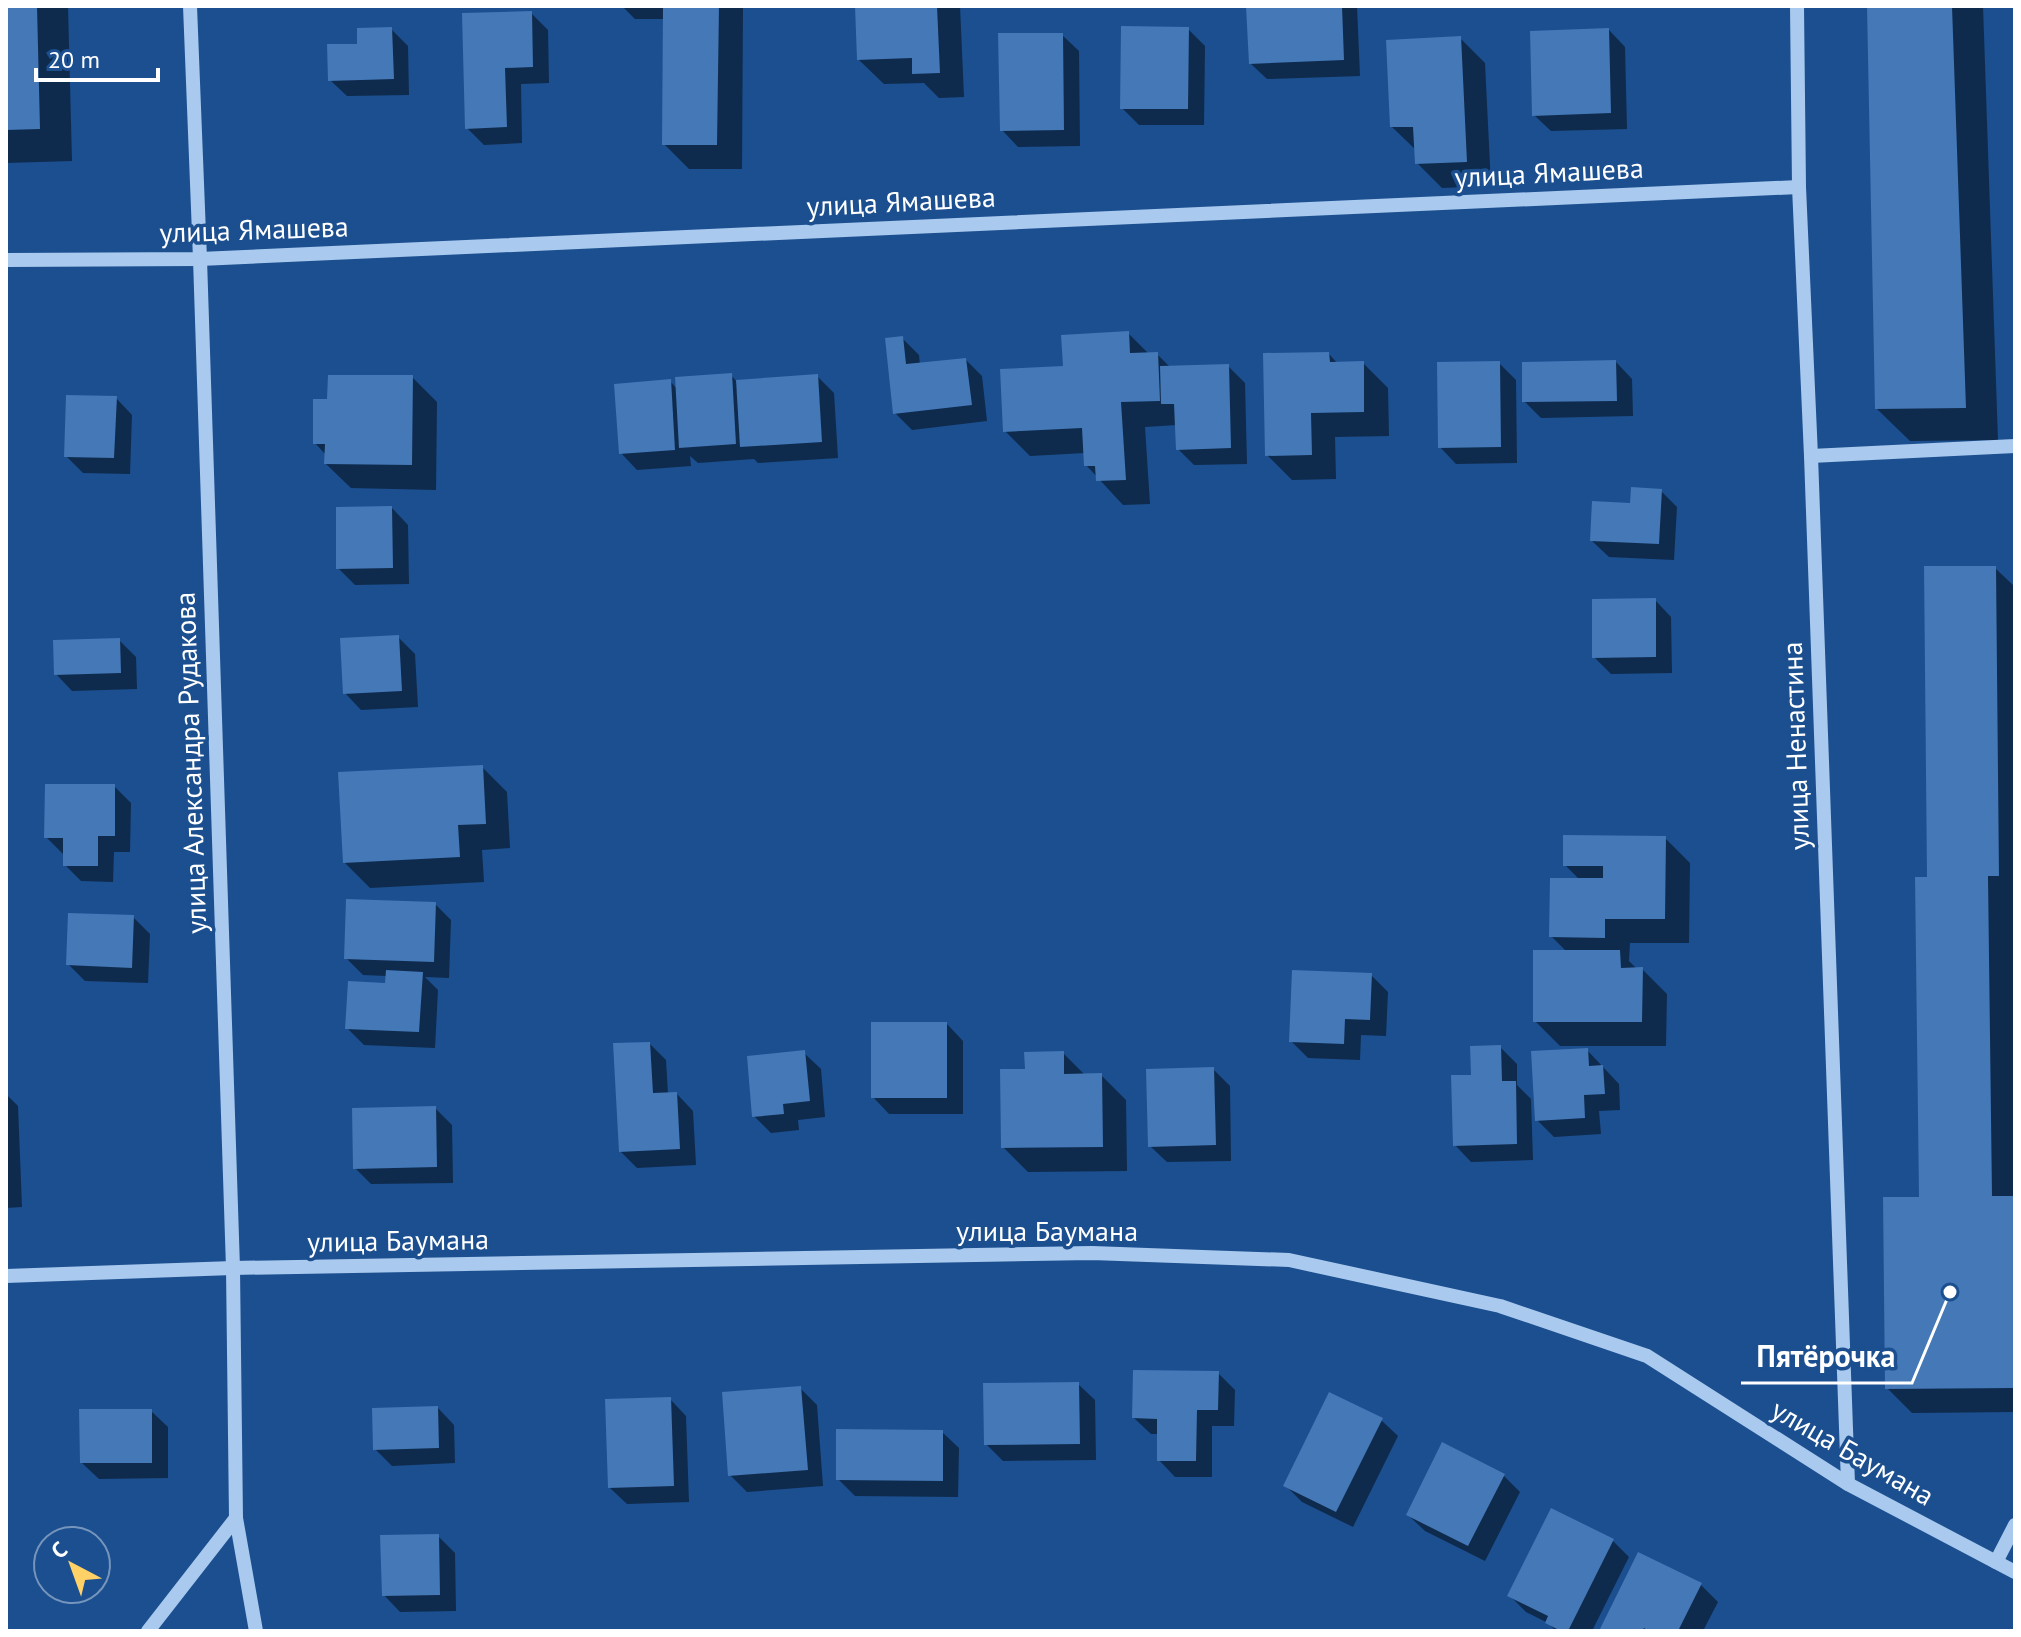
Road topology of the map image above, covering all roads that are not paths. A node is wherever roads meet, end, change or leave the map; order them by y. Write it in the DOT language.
graph roads {
  1 [pos="190,6"];
  2 [pos="1797,6"];
  3 [pos="1799,187"];
  4 [pos="200,259"];
  5 [pos="6,260"];
  6 [pos="2015,446"];
  7 [pos="1811,456"];
  8 [pos="233,1268"];
  9 [pos="6,1276"];
  10 [pos="1848,1484"];
  11 [pos="236,1518"];
  12 [pos="2015,1525"];
  13 [pos="1996,1562"];
  14 [pos="2015,1572"];
  15 [pos="148,1631"];
  16 [pos="256,1631"];
  1 -- 4 [label="street, улица Александра Рудакова"];
  2 -- 3 [label="street, улица Ненастина"];
  3 -- 4 [label="street, улица Ямашева"];
  3 -- 7 [label="street, улица Ненастина"];
  4 -- 5 [label="street, улица Ямашева"];
  4 -- 8 [label="street, улица Александра Рудакова"];
  6 -- 7 [label="street"];
  7 -- 10 [label="street, улица Ненастина"];
  8 -- 9 [label="street, улица Баумана"];
  8 -- 10 [label="street, улица Баумана"];
  8 -- 11 [label="street, улица Александра Рудакова"];
  10 -- 13 [label="street, улица Баумана"];
  11 -- 15 [label="street"];
  11 -- 16 [label="street, улица Александра Рудакова"];
  12 -- 13 [label="street"];
  13 -- 14 [label="street, улица Баумана"];
}
